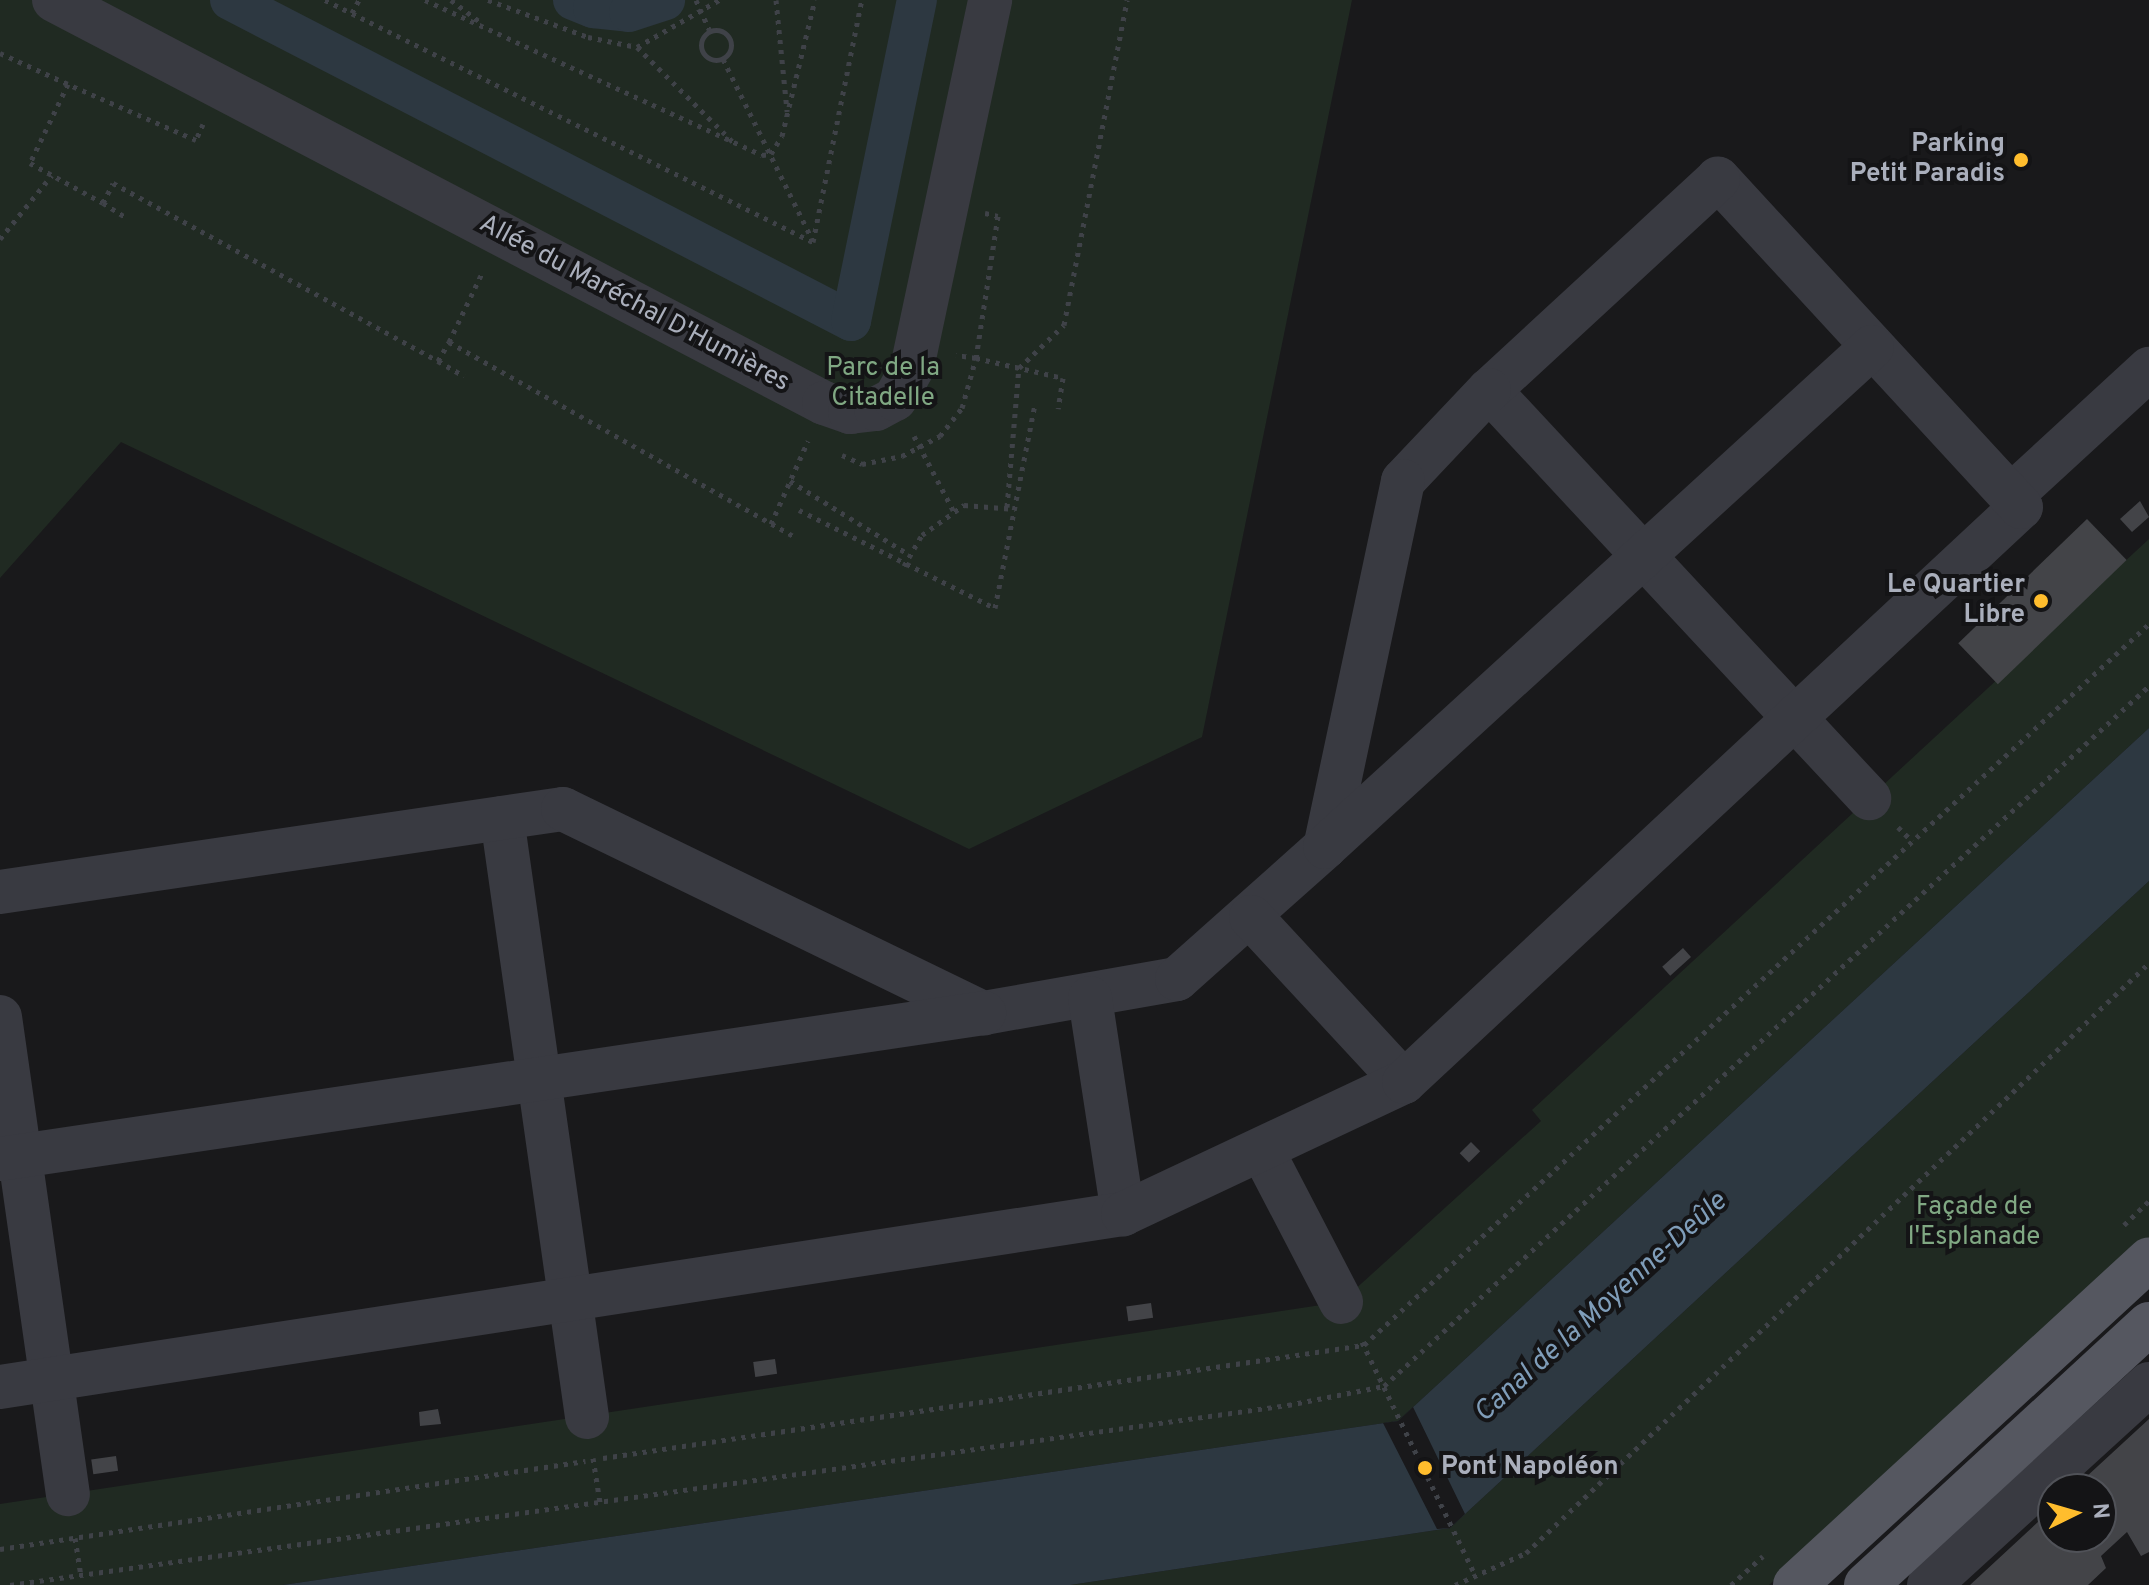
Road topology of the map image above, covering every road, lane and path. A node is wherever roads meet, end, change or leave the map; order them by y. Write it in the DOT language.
graph roads {
  1 [pos="54,0"];
  2 [pos="325,0"];
  3 [pos="359,0"];
  4 [pos="425,0"];
  5 [pos="451,0"];
  6 [pos="488,0"];
  7 [pos="696,0"];
  8 [pos="719,0"];
  9 [pos="776,0"];
  10 [pos="815,0"];
  11 [pos="862,0"];
  12 [pos="990,0"];
  13 [pos="1127,0"];
  14 [pos="702,11"];
  15 [pos="352,13"];
  16 [pos="493,31"];
  17 [pos="710,31"];
  18 [pos="637,47"];
  19 [pos="0,53"];
  20 [pos="723,59"];
  21 [pos="68,84"];
  22 [pos="220,87"];
  23 [pos="787,116"];
  24 [pos="740,149"];
  25 [pos="771,154"];
  26 [pos="52,175"];
  27 [pos="103,203"];
  28 [pos="948,208"];
  29 [pos="127,218"];
  30 [pos="0,239"];
  31 [pos="813,242"];
  32 [pos="478,281"];
  33 [pos="449,342"];
  34 [pos="1872,347"];
  35 [pos="960,355"];
  36 [pos="976,358"];
  37 [pos="438,361"];
  38 [pos="1019,368"];
  39 [pos="2149,369"];
  40 [pos="464,376"];
  41 [pos="1489,390"];
  42 [pos="1035,404"];
  43 [pos="1058,409"];
  44 [pos="794,433"];
  45 [pos="920,446"];
  46 [pos="790,481"];
  47 [pos="2011,496"];
  48 [pos="1007,507"];
  49 [pos="1015,509"];
  50 [pos="799,510"];
  51 [pos="953,510"];
  52 [pos="771,524"];
  53 [pos="793,536"];
  54 [pos="908,554"];
  55 [pos="1644,556"];
  56 [pos="904,566"];
  57 [pos="2149,686"];
  58 [pos="1794,718"];
  59 [pos="1869,798"];
  60 [pos="502,818"];
  61 [pos="1325,847"];
  62 [pos="0,892"];
  63 [pos="1251,917"];
  64 [pos="2149,963"];
  65 [pos="1090,998"];
  66 [pos="984,1013"];
  67 [pos="0,1017"];
  68 [pos="540,1080"];
  69 [pos="1404,1082"];
  70 [pos="1263,1152"];
  71 [pos="10,1158"];
  72 [pos="1123,1214"];
  73 [pos="2149,1260"];
  74 [pos="571,1299"];
  75 [pos="1341,1302"];
  76 [pos="2149,1324"];
  77 [pos="51,1379"];
  78 [pos="2149,1384"];
  79 [pos="1384,1386"];
  80 [pos="0,1387"];
  81 [pos="587,1417"];
  82 [pos="68,1494"];
  83 [pos="1475,1575"];
  84 [pos="10,1585"];
  85 [pos="1455,1585"];
  86 [pos="1795,1585"];
  87 [pos="1866,1585"];
  88 [pos="1929,1585"];
  1 -- 22 [label="street, Allée du Maréchal D'Humières"];
  2 -- 15 [label="path"];
  3 -- 15 [label="path"];
  4 -- 16 [label="path"];
  5 -- 16 [label="path"];
  6 -- 18 [label="path"];
  7 -- 14 [label="path"];
  8 -- 14 [label="path"];
  9 -- 23 [label="path"];
  10 -- 23 [label="path"];
  11 -- 31 [label="path"];
  12 -- 28 [label="street, Allée du Maréchal D'Humières"];
  13 -- 38 [label="path"];
  14 -- 17 [label="path"];
  14 -- 18 [label="path"];
  15 -- 31 [label="path"];
  16 -- 24 [label="path"];
  17 -- 20 [label="path"];
  17 -- 20 [label="path"];
  18 -- 24 [label="path"];
  19 -- 21 [label="path"];
  20 -- 25 [label="path"];
  21 -- 22 [label="path"];
  21 -- 26 [label="path"];
  22 -- 28 [label="street, Allée du Maréchal D'Humières"];
  23 -- 25 [label="path"];
  24 -- 25 [label="path"];
  25 -- 31 [label="path"];
  26 -- 27 [label="path"];
  26 -- 30 [label="path"];
  27 -- 29 [label="path"];
  27 -- 37 [label="path"];
  28 -- 36 [label="path"];
  32 -- 33 [label="path"];
  33 -- 37 [label="path"];
  33 -- 52 [label="path"];
  34 -- 41 [label="street"];
  34 -- 47 [label="street"];
  34 -- 55 [label="street"];
  35 -- 36 [label="path"];
  36 -- 38 [label="path"];
  37 -- 40 [label="path"];
  38 -- 43 [label="path"];
  38 -- 48 [label="path"];
  39 -- 47 [label="street"];
  41 -- 55 [label="street"];
  41 -- 61 [label="street"];
  42 -- 49 [label="path"];
  44 -- 46 [label="path"];
  45 -- 51 [label="path"];
  46 -- 52 [label="path"];
  46 -- 54 [label="path"];
  47 -- 58 [label="street"];
  48 -- 49 [label="path"];
  48 -- 51 [label="path"];
  49 -- 56 [label="path"];
  50 -- 56 [label="path"];
  51 -- 54 [label="path"];
  52 -- 53 [label="path"];
  54 -- 56 [label="path"];
  55 -- 58 [label="street"];
  55 -- 61 [label="street"];
  57 -- 79 [label="path"];
  58 -- 59 [label="street"];
  58 -- 69 [label="street"];
  60 -- 62 [label="street"];
  60 -- 66 [label="street"];
  60 -- 68 [label="street"];
  61 -- 63 [label="street"];
  63 -- 65 [label="street"];
  63 -- 69 [label="street"];
  64 -- 83 [label="path"];
  65 -- 66 [label="street"];
  65 -- 72 [label="street"];
  66 -- 68 [label="street"];
  67 -- 71 [label="street"];
  68 -- 71 [label="street"];
  68 -- 74 [label="street"];
  69 -- 70 [label="street"];
  70 -- 72 [label="street"];
  70 -- 75 [label="street"];
  71 -- 77 [label="street"];
  72 -- 74 [label="street"];
  73 -- 86 [label="main road"];
  74 -- 77 [label="street"];
  74 -- 81 [label="street"];
  75 -- 79 [label="path"];
  76 -- 87 [label="main road"];
  77 -- 80 [label="street"];
  77 -- 82 [label="street"];
  78 -- 88 [label="street"];
  79 -- 83 [label="path"];
  79 -- 84 [label="path"];
  83 -- 85 [label="path"];
}
